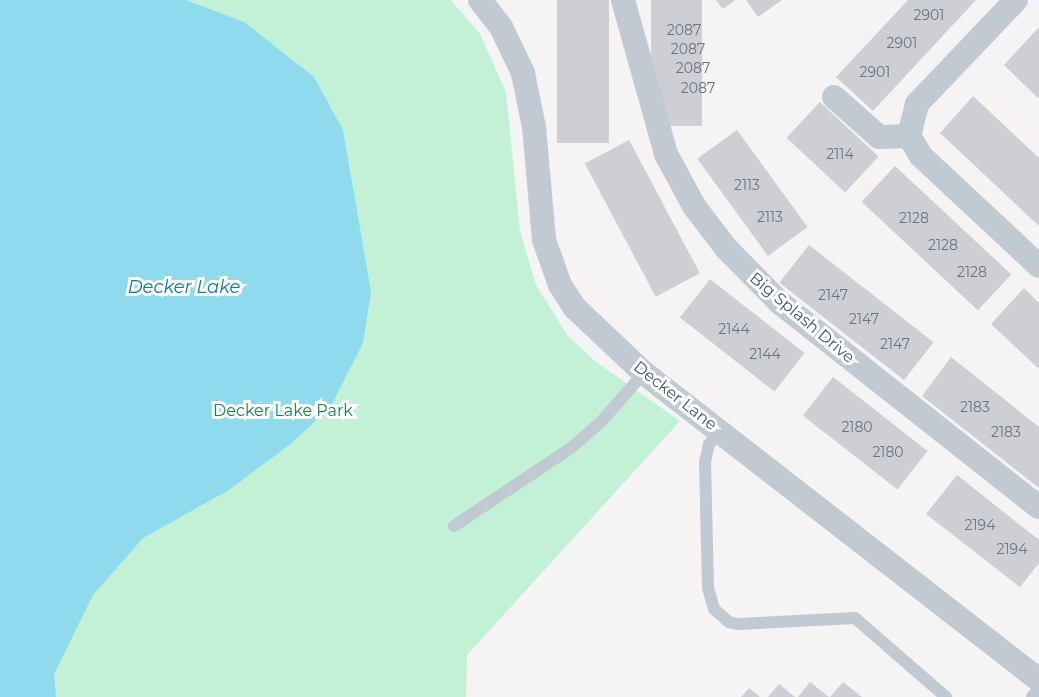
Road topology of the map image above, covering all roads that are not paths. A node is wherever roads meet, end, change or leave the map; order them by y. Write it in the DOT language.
graph roads {
  1 [pos="623,0"];
  2 [pos="1016,0"];
  3 [pos="486,2"];
  4 [pos="834,98"];
  5 [pos="909,136"];
  6 [pos="1039,266"];
  7 [pos="644,373"];
  8 [pos="720,431"];
  9 [pos="1039,507"];
  10 [pos="454,526"];
  11 [pos="1039,681"];
  12 [pos="1039,689"];
  13 [pos="946,697"];
  14 [pos="1032,697"];
  1 -- 9 [label="street, Big Splash Drive"];
  2 -- 5 [label="street"];
  3 -- 7 [label="street, Decker Lane"];
  4 -- 5 [label="street"];
  5 -- 6 [label="street"];
  7 -- 8 [label="street, Decker Lane"];
  7 -- 10 [label="lane"];
  8 -- 11 [label="street, Decker Lane"];
  8 -- 13 [label="lane"];
  12 -- 14 [label="lane"];
}
